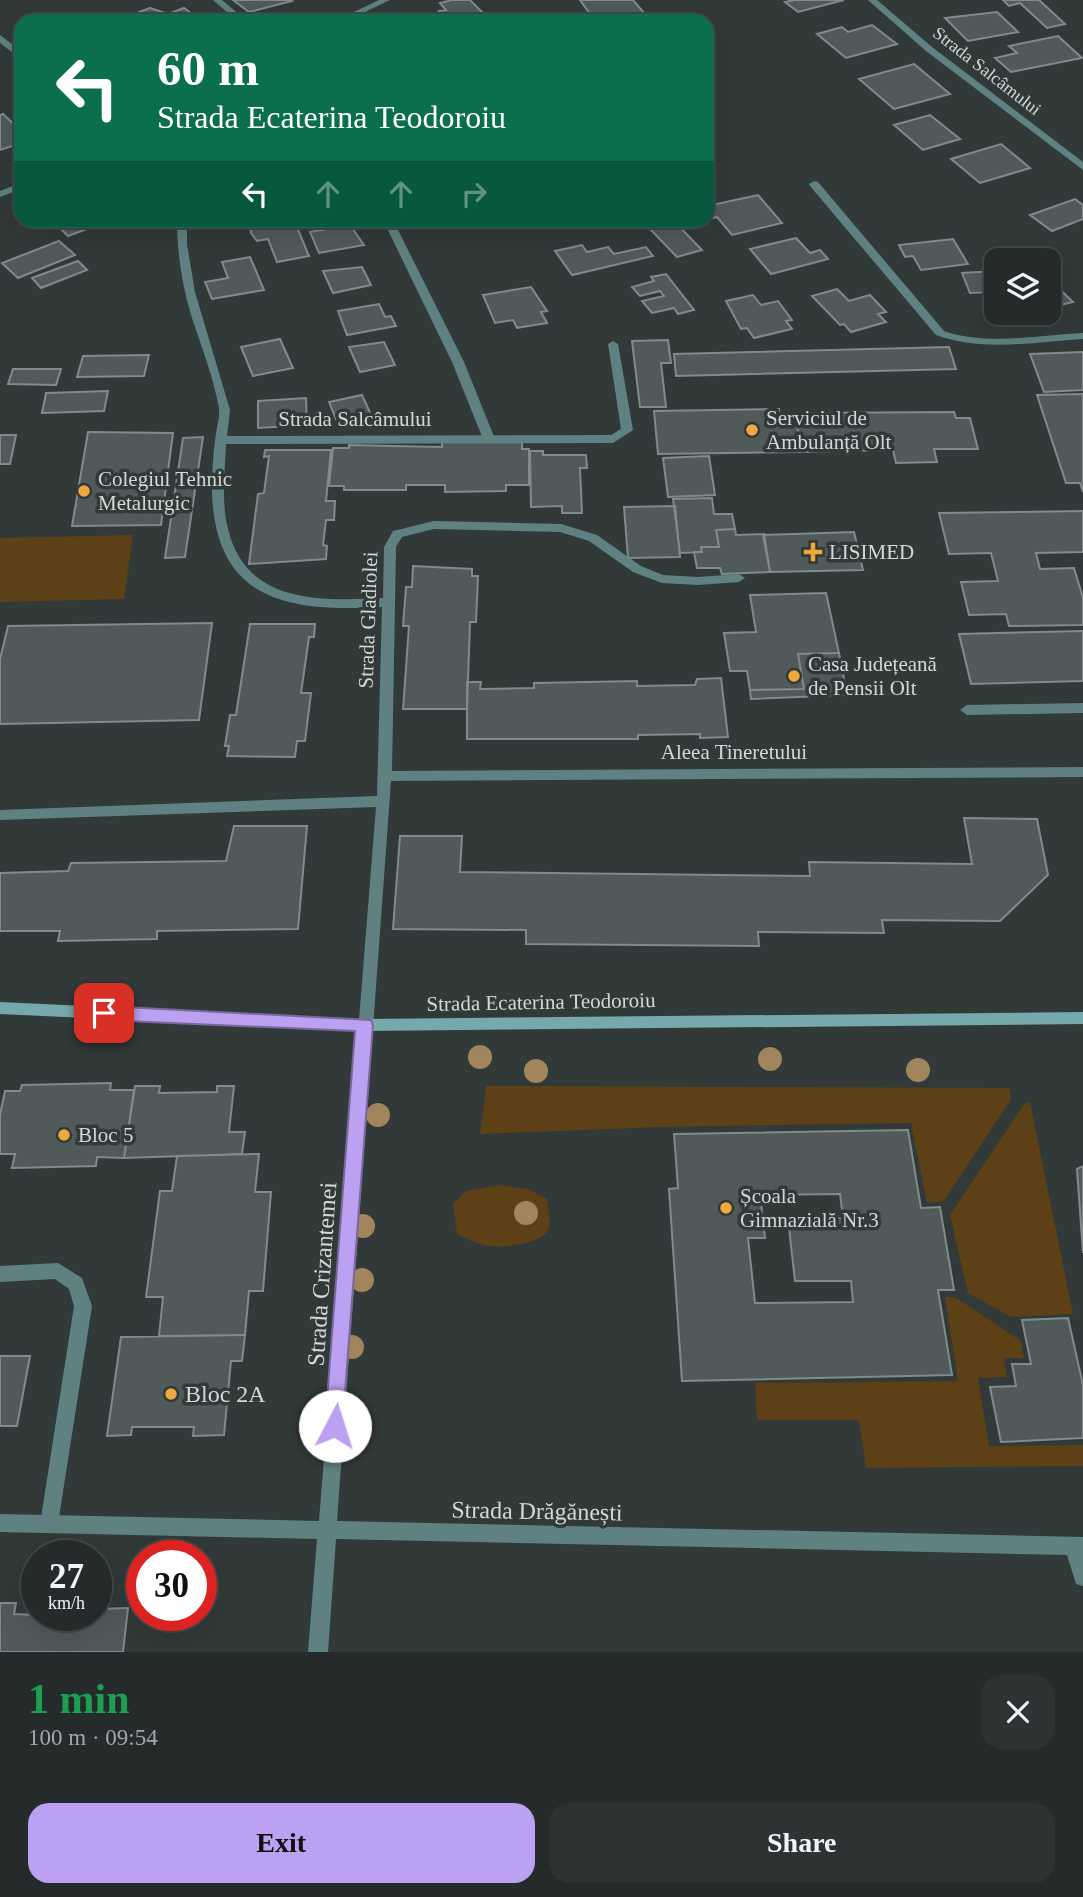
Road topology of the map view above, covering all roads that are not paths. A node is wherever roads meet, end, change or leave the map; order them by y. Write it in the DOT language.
graph roads {
  1 [pos="217,0"];
  2 [pos="386,0"];
  3 [pos="872,0"];
  4 [pos="234,14"];
  5 [pos="355,14"];
  6 [pos="0,38"];
  7 [pos="14,50"];
  8 [pos="1083,167"];
  9 [pos="814,184"];
  10 [pos="182,228"];
  11 [pos="392,228"];
  12 [pos="1083,336"];
  13 [pos="613,344"];
  14 [pos="489,439"];
  15 [pos="221,440"];
  16 [pos="739,578"];
  17 [pos="386,602"];
  18 [pos="1083,708"];
  19 [pos="967,710"];
  20 [pos="1083,772"];
  21 [pos="385,776"];
  22 [pos="383,801"];
  23 [pos="0,815"];
  24 [pos="0,1008"];
  25 [pos="1083,1018"];
  26 [pos="365,1025"];
  27 [pos="0,1273"];
  28 [pos="0,1523"];
  29 [pos="49,1524"];
  30 [pos="327,1531"];
  31 [pos="1078,1546"];
  32 [pos="1083,1577"];
  33 [pos="317,1652"];
  1 -- 4 [label="street"];
  2 -- 5 [label="street"];
  3 -- 8 [label="street, Strada Salcâmului"];
  6 -- 7 [label="street"];
  9 -- 12 [label="street"];
  10 -- 15 [label="street"];
  11 -- 14 [label="street"];
  13 -- 14 [label="street, Strada Salcâmului"];
  14 -- 15 [label="street, Strada Salcâmului"];
  15 -- 17 [label="street"];
  16 -- 17 [label="street, Strada Gladiolei"];
  17 -- 21 [label="street, Strada Gladiolei"];
  18 -- 19 [label="street"];
  20 -- 21 [label="street, Aleea Tineretului"];
  21 -- 22 [label="street, Strada Gladiolei"];
  22 -- 23 [label="street"];
  22 -- 26 [label="street, Strada Gladiolei"];
  24 -- 26 [label="main road, Strada Ecaterina Teodoroiu"];
  25 -- 26 [label="main road, Strada Ecaterina Teodoroiu"];
  26 -- 30 [label="street, Strada Crizantemei"];
  27 -- 29 [label="street"];
  28 -- 29 [label="street, Strada Drăgănești"];
  29 -- 30 [label="street, Strada Drăgănești"];
  30 -- 31 [label="street, Strada Drăgănești"];
  30 -- 33 [label="street, Strada Crizantemei"];
  31 -- 32 [label="street, Strada Drăgănești"];
}
